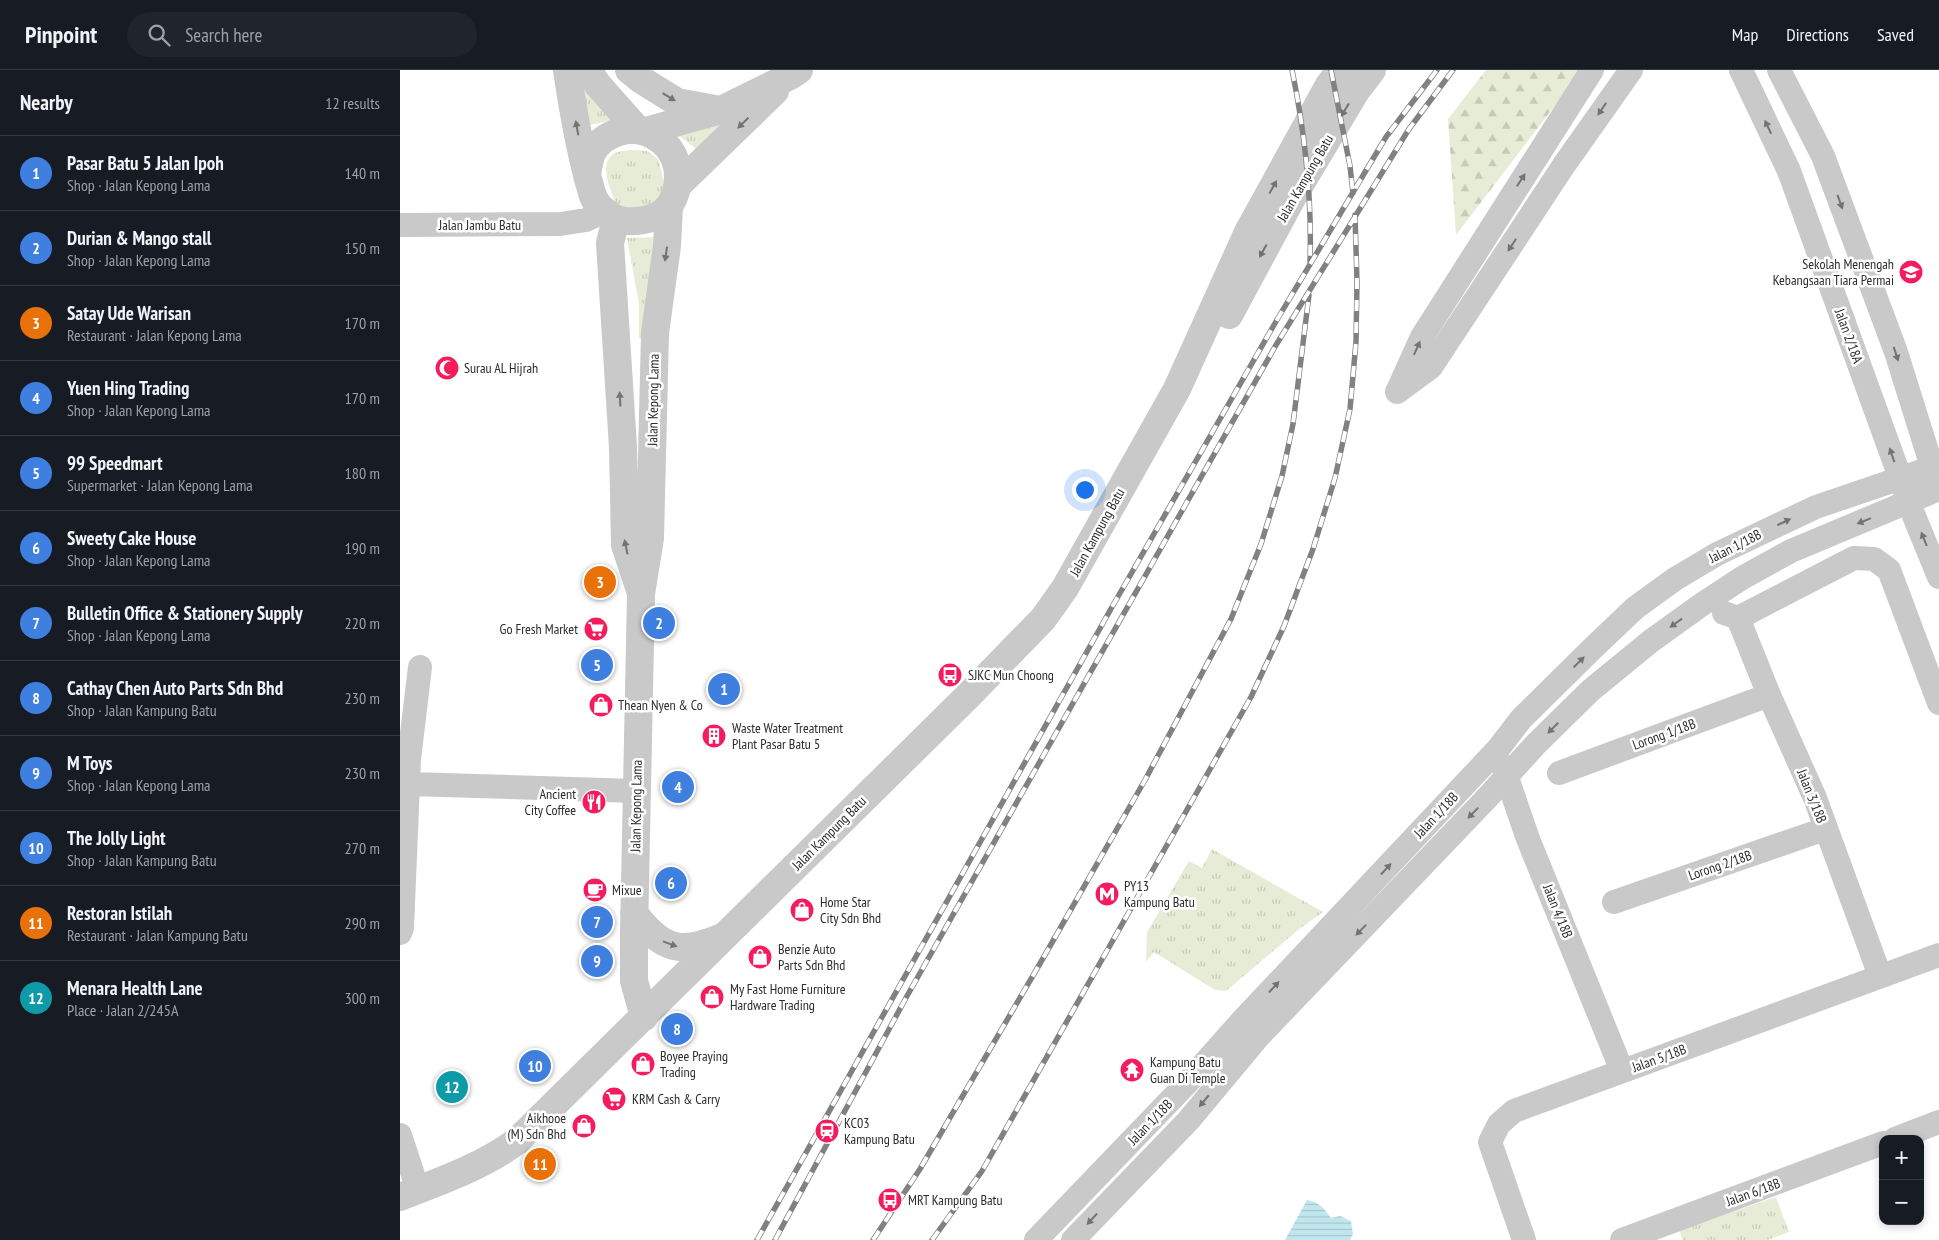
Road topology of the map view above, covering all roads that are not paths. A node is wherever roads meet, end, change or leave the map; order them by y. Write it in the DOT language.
graph roads {
  1 [pos="567,70"];
  2 [pos="588,70"];
  3 [pos="629,70"];
  4 [pos="1341,70"];
  5 [pos="1372,70"];
  6 [pos="1592,70"];
  7 [pos="1631,70"];
  8 [pos="1741,70"];
  9 [pos="1779,70"];
  10 [pos="795,73"];
  11 [pos="721,110"];
  12 [pos="641,130"];
  13 [pos="586,176"];
  14 [pos="674,195"];
  15 [pos="610,215"];
  16 [pos="560,224"];
  17 [pos="400,225"];
  18 [pos="1448,295"];
  19 [pos="1470,309"];
  20 [pos="1177,389"];
  21 [pos="1937,478"];
  22 [pos="1900,479"];
  23 [pos="1909,501"];
  24 [pos="1939,577"];
  25 [pos="1742,578"];
  26 [pos="641,594"];
  27 [pos="1701,604"];
  28 [pos="1738,618"];
  29 [pos="420,667"];
  30 [pos="1769,695"];
  31 [pos="1939,703"];
  32 [pos="1498,749"];
  33 [pos="405,760"];
  34 [pos="1559,773"];
  35 [pos="1506,777"];
  36 [pos="409,784"];
  37 [pos="636,792"];
  38 [pos="1825,829"];
  39 [pos="1614,902"];
  40 [pos="634,913"];
  41 [pos="400,933"];
  42 [pos="726,935"];
  43 [pos="1939,955"];
  44 [pos="1880,976"];
  45 [pos="644,1017"];
  46 [pos="1622,1071"];
  47 [pos="1939,1122"];
  48 [pos="400,1135"];
  49 [pos="1905,1135"];
  50 [pos="1879,1144"];
  51 [pos="409,1193"];
  52 [pos="1036,1240"];
  53 [pos="1073,1240"];
  54 [pos="1524,1240"];
  55 [pos="1622,1240"];
  13 -- 1 [label="street, one-way"];
  2 -- 12 [label="street"];
  3 -- 11 [label="street, one-way"];
  20 -- 4 [label="street, Jalan Kampung Batu, one-way"];
  5 -- 20 [label="street, Jalan Kampung Batu, one-way"];
  18 -- 6 [label="street, one-way"];
  7 -- 19 [label="street, one-way"];
  22 -- 8 [label="street, Jalan 2/18A, one-way"];
  9 -- 21 [label="street, one-way"];
  10 -- 11 [label="street"];
  10 -- 14 [label="street, one-way"];
  11 -- 12 [label="street"];
  12 -- 13 [label="street"];
  12 -- 14 [label="street"];
  13 -- 15 [label="street"];
  13 -- 16 [label="street"];
  14 -- 15 [label="street"];
  14 -- 26 [label="street, Jalan Kepong Lama, one-way"];
  15 -- 16 [label="street, Jalan Jambu Batu"];
  26 -- 15 [label="street, Jalan Kepong Lama, one-way"];
  16 -- 17 [label="street, Jalan Jambu Batu"];
  18 -- 19 [label="street"];
  19 -- 18 [label="street, one-way"];
  20 -- 42 [label="street, Jalan Kampung Batu"];
  21 -- 22 [label="street, Jalan 1/18B"];
  21 -- 23 [label="street, Jalan 1/18B"];
  22 -- 23 [label="street, Jalan 2/18A"];
  32 -- 22 [label="street, Jalan 1/18B, one-way"];
  24 -- 23 [label="street, Jalan 2/18A, one-way"];
  23 -- 25 [label="street, Jalan 1/18B, one-way"];
  25 -- 27 [label="street, Jalan 1/18B"];
  25 -- 28 [label="street"];
  26 -- 37 [label="street, Jalan Kepong Lama"];
  27 -- 28 [label="street"];
  27 -- 35 [label="street, Jalan 1/18B, one-way"];
  28 -- 30 [label="street, Jalan 3/18B"];
  28 -- 31 [label="street"];
  29 -- 33 [label="street"];
  30 -- 34 [label="street, Lorong 1/18B"];
  30 -- 38 [label="street, Jalan 3/18B"];
  32 -- 35 [label="street, Jalan 4/18B"];
  52 -- 32 [label="street, Jalan 1/18B, one-way"];
  33 -- 36 [label="street"];
  35 -- 46 [label="street, Jalan 4/18B"];
  35 -- 53 [label="street, Jalan 1/18B, one-way"];
  36 -- 37 [label="street"];
  36 -- 41 [label="street"];
  37 -- 40 [label="street, Jalan Kepong Lama"];
  38 -- 39 [label="street, Lorong 2/18B"];
  38 -- 44 [label="street, Jalan 3/18B"];
  40 -- 42 [label="street, one-way"];
  40 -- 45 [label="street, Jalan Kepong Lama"];
  42 -- 45 [label="street, Jalan Kampung Batu"];
  43 -- 44 [label="street, Jalan 5/18B"];
  44 -- 46 [label="street, Jalan 5/18B"];
  45 -- 51 [label="street, Jalan Kampung Batu"];
  46 -- 54 [label="street, Jalan 5/18B"];
  47 -- 49 [label="street"];
  48 -- 51 [label="street"];
  50 -- 55 [label="street, Jalan 6/18B"];
}
